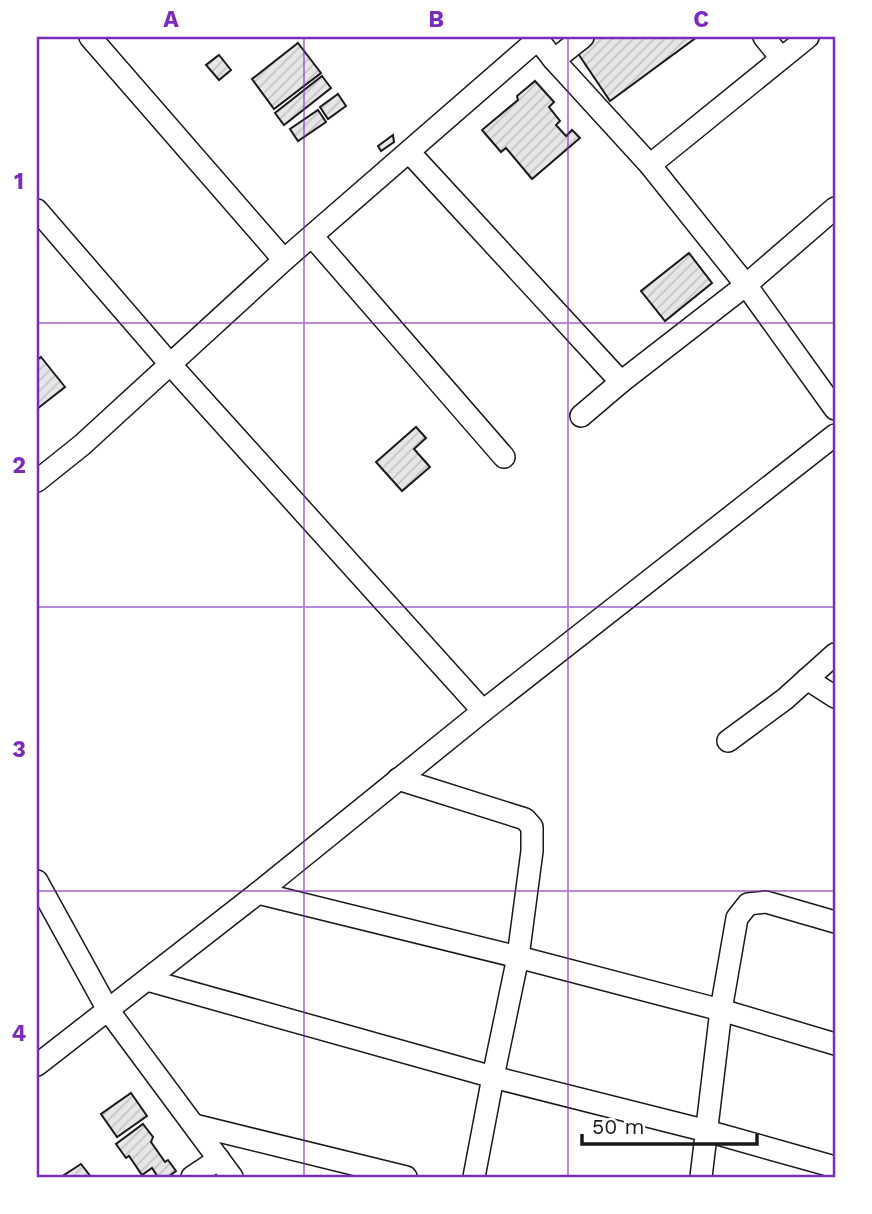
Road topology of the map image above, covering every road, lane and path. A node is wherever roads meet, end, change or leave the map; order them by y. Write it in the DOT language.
graph roads {
  1 [pos="90,37"];
  2 [pos="583,37"];
  3 [pos="764,37"];
  4 [pos="808,37"];
  5 [pos="537,38"];
  6 [pos="781,58"];
  7 [pos="554,60"];
  8 [pos="409,152"];
  9 [pos="650,164"];
  10 [pos="835,208"];
  11 [pos="37,211"];
  12 [pos="312,236"];
  13 [pos="284,260"];
  14 [pos="746,285"];
  15 [pos="170,364"];
  16 [pos="621,382"];
  17 [pos="835,409"];
  18 [pos="581,416"];
  19 [pos="835,435"];
  20 [pos="504,457"];
  21 [pos="37,481"];
  22 [pos="835,654"];
  23 [pos="807,679"];
  24 [pos="835,697"];
  25 [pos="482,711"];
  26 [pos="728,741"];
  27 [pos="398,779"];
  28 [pos="37,881"];
  29 [pos="258,893"];
  30 [pos="835,922"];
  31 [pos="518,957"];
  32 [pos="147,980"];
  33 [pos="108,1010"];
  34 [pos="721,1010"];
  35 [pos="835,1044"];
  36 [pos="37,1065"];
  37 [pos="493,1077"];
  38 [pos="194,1125"];
  39 [pos="707,1131"];
  40 [pos="219,1158"];
  41 [pos="835,1167"];
  42 [pos="191,1177"];
  43 [pos="232,1177"];
  44 [pos="406,1177"];
  45 [pos="474,1177"];
  46 [pos="701,1177"];
  1 -- 13 [label="street"];
  2 -- 7 [label="street"];
  3 -- 6 [label="street"];
  4 -- 6 [label="street"];
  5 -- 7 [label="street"];
  5 -- 8 [label="street"];
  6 -- 9 [label="street"];
  7 -- 9 [label="street"];
  8 -- 12 [label="street"];
  8 -- 16 [label="street"];
  9 -- 14 [label="street"];
  10 -- 14 [label="street"];
  11 -- 15 [label="street"];
  12 -- 13 [label="street"];
  12 -- 20 [label="street"];
  13 -- 15 [label="street"];
  14 -- 16 [label="street"];
  14 -- 17 [label="street"];
  15 -- 21 [label="street"];
  15 -- 25 [label="street"];
  16 -- 18 [label="street"];
  19 -- 25 [label="street"];
  22 -- 23 [label="street"];
  23 -- 24 [label="street"];
  23 -- 26 [label="street"];
  25 -- 27 [label="street"];
  27 -- 29 [label="street"];
  27 -- 31 [label="street"];
  28 -- 33 [label="street"];
  29 -- 31 [label="street"];
  29 -- 32 [label="street"];
  30 -- 34 [label="street"];
  31 -- 34 [label="street"];
  31 -- 37 [label="street"];
  32 -- 33 [label="street"];
  32 -- 37 [label="street"];
  33 -- 36 [label="street"];
  33 -- 38 [label="street"];
  34 -- 35 [label="street"];
  34 -- 39 [label="street"];
  37 -- 39 [label="street"];
  37 -- 45 [label="street"];
  38 -- 40 [label="street"];
  38 -- 44 [label="street"];
  39 -- 41 [label="street"];
  39 -- 46 [label="street"];
  40 -- 42 [label="street"];
  40 -- 43 [label="street"];
}
